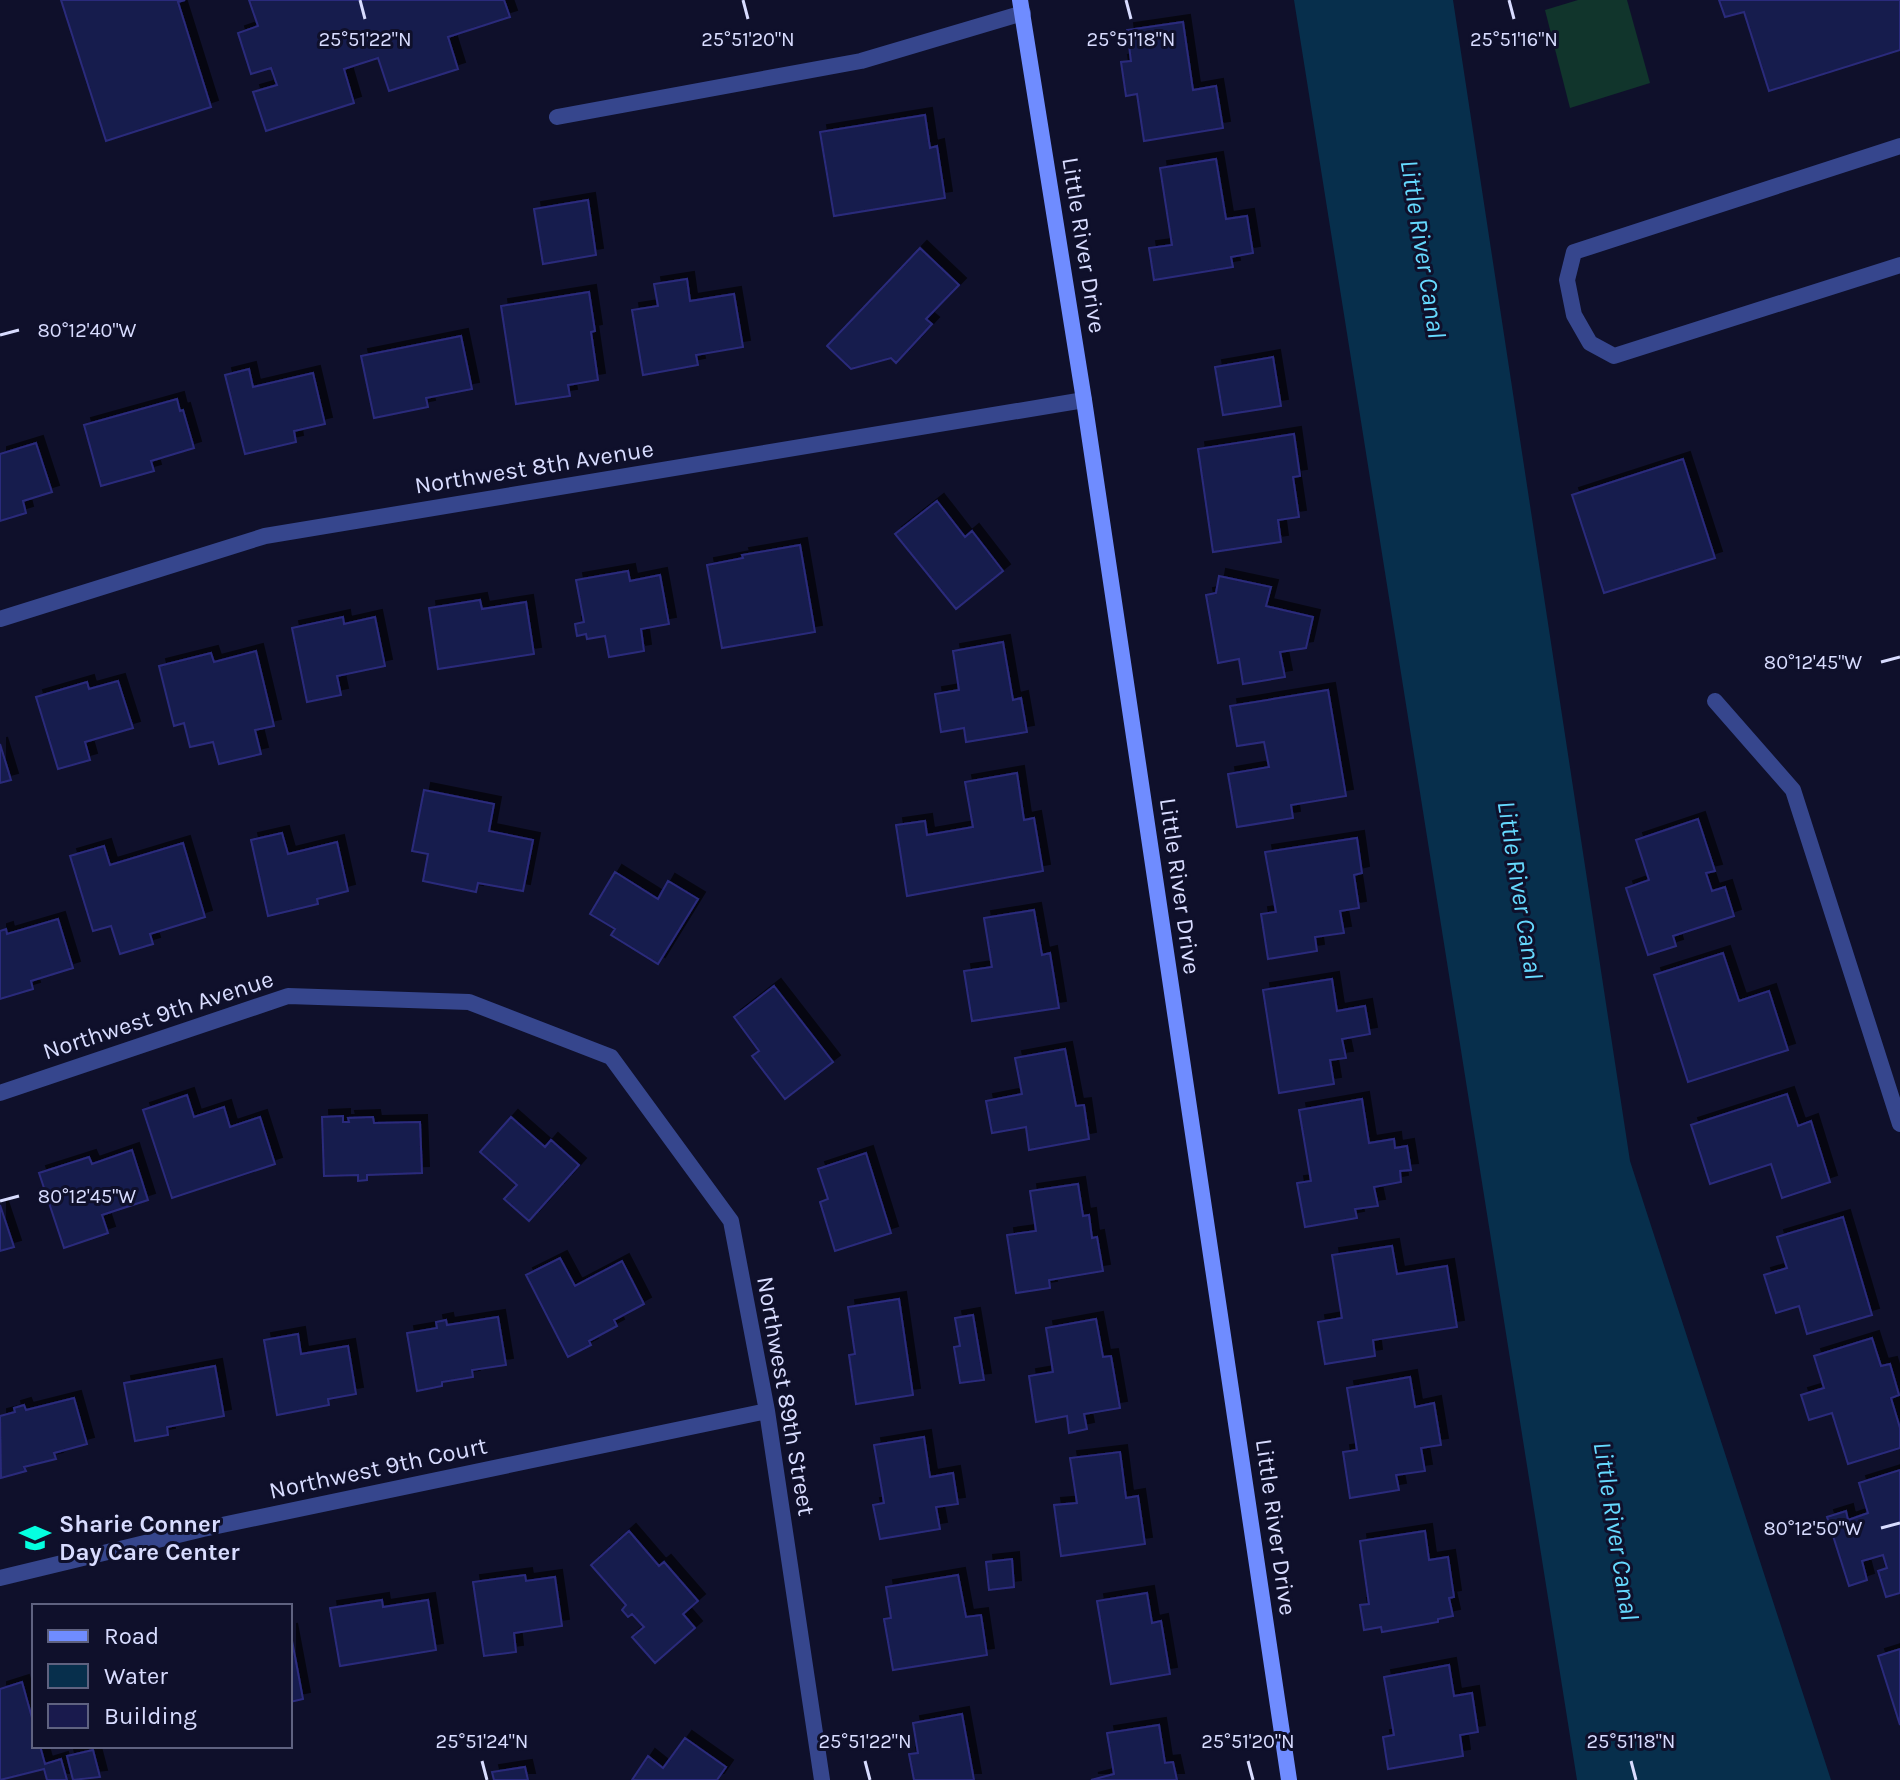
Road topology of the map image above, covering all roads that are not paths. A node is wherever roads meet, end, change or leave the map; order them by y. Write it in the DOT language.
graph roads {
  1 [pos="1021,7"];
  2 [pos="557,117"];
  3 [pos="1900,146"];
  4 [pos="1900,265"];
  5 [pos="1084,400"];
  6 [pos="0,619"];
  7 [pos="1715,701"];
  8 [pos="611,1057"];
  9 [pos="0,1093"];
  10 [pos="1900,1124"];
  11 [pos="767,1411"];
  12 [pos="0,1578"];
  13 [pos="822,1780"];
  14 [pos="1289,1780"];
  1 -- 2 [label="street"];
  1 -- 5 [label="street, Little River Drive"];
  3 -- 4 [label="street"];
  5 -- 6 [label="street, Northwest 8th Avenue"];
  5 -- 14 [label="street, Little River Drive"];
  7 -- 10 [label="street"];
  8 -- 9 [label="street, Northwest 9th Avenue"];
  8 -- 11 [label="street, Northwest 89th Street"];
  11 -- 12 [label="street, Northwest 9th Court"];
  11 -- 13 [label="street, Northwest 89th Street"];
}
